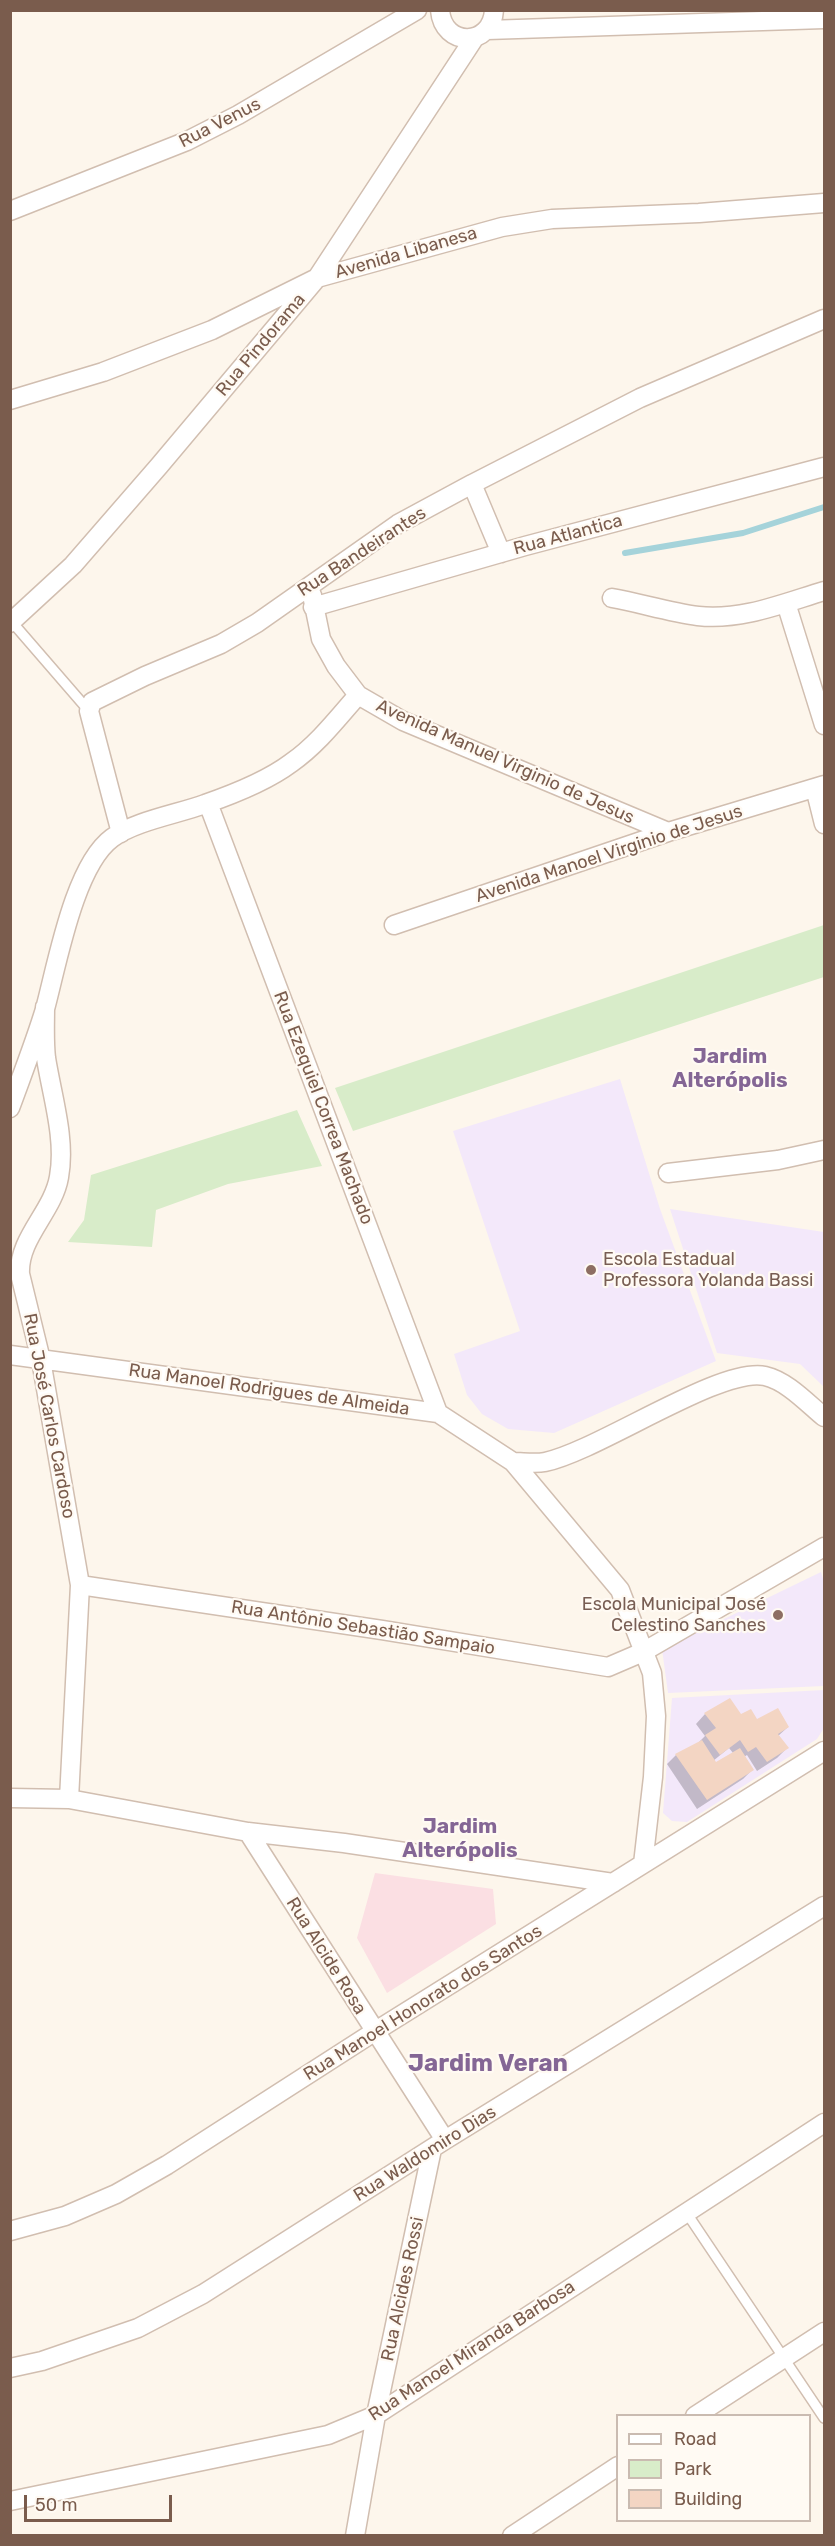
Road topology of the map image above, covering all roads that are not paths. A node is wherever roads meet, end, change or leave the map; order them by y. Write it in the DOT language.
graph roads {
  1 [pos="417,10"];
  2 [pos="440,10"];
  3 [pos="494,10"];
  4 [pos="688,10"];
  5 [pos="825,19"];
  6 [pos="664,25"];
  7 [pos="481,33"];
  8 [pos="825,203"];
  9 [pos="10,211"];
  10 [pos="317,278"];
  11 [pos="825,319"];
  12 [pos="10,400"];
  13 [pos="825,467"];
  14 [pos="472,484"];
  15 [pos="501,553"];
  16 [pos="311,584"];
  17 [pos="825,591"];
  18 [pos="612,597"];
  19 [pos="786,603"];
  20 [pos="313,607"];
  21 [pos="11,623"];
  22 [pos="358,695"];
  23 [pos="88,711"];
  24 [pos="825,725"];
  25 [pos="820,787"];
  26 [pos="208,803"];
  27 [pos="825,824"];
  28 [pos="668,832"];
  29 [pos="121,833"];
  30 [pos="394,925"];
  31 [pos="45,1007"];
  32 [pos="10,1108"];
  33 [pos="825,1150"];
  34 [pos="668,1173"];
  35 [pos="10,1355"];
  36 [pos="41,1360"];
  37 [pos="438,1413"];
  38 [pos="825,1417"];
  39 [pos="513,1462"];
  40 [pos="825,1547"];
  41 [pos="80,1585"];
  42 [pos="643,1652"];
  43 [pos="825,1751"];
  44 [pos="10,1798"];
  45 [pos="69,1799"];
  46 [pos="248,1832"];
  47 [pos="643,1864"];
  48 [pos="612,1883"];
  49 [pos="825,1906"];
  50 [pos="374,2032"];
  51 [pos="825,2123"];
  52 [pos="439,2144"];
  53 [pos="686,2212"];
  54 [pos="10,2231"];
  55 [pos="825,2332"];
  56 [pos="785,2357"];
  57 [pos="10,2368"];
  58 [pos="696,2414"];
  59 [pos="376,2415"];
  60 [pos="825,2418"];
  61 [pos="616,2467"];
  62 [pos="10,2501"];
  63 [pos="355,2535"];
  64 [pos="512,2535"];
  1 -- 9 [label="street, Rua Venus"];
  2 -- 7 [label="street"];
  3 -- 7 [label="street, Rua Pindorama"];
  4 -- 6 [label="street"];
  5 -- 6 [label="street"];
  6 -- 7 [label="street"];
  7 -- 10 [label="street, Rua Pindorama"];
  8 -- 10 [label="street, Avenida Libanesa"];
  10 -- 12 [label="street, Avenida Libanesa"];
  10 -- 21 [label="street, Rua Pindorama"];
  11 -- 14 [label="street, Rua Bandeirantes"];
  13 -- 15 [label="street, Rua Atlantica"];
  14 -- 15 [label="street"];
  14 -- 16 [label="street, Rua Bandeirantes"];
  15 -- 20 [label="street, Rua Atlantica"];
  16 -- 20 [label="street, Avenida Manuel Virginio de Jesus"];
  16 -- 23 [label="street, Rua Bandeirantes"];
  17 -- 19 [label="street"];
  18 -- 19 [label="street"];
  19 -- 24 [label="street"];
  20 -- 22 [label="street, Avenida Manuel Virginio de Jesus"];
  21 -- 23 [label="lane"];
  22 -- 26 [label="street"];
  22 -- 28 [label="street, Avenida Manuel Virginio de Jesus"];
  23 -- 29 [label="street"];
  25 -- 27 [label="street"];
  25 -- 28 [label="street, Avenida Manoel Virginio de Jesus"];
  26 -- 29 [label="street"];
  26 -- 37 [label="street, Rua Ezequiel Correa Machado"];
  28 -- 30 [label="street, Avenida Manoel Virginio de Jesus"];
  29 -- 31 [label="street"];
  31 -- 32 [label="street"];
  31 -- 36 [label="street, Rua José Carlos Cardoso"];
  33 -- 34 [label="street"];
  35 -- 36 [label="street, Rua Manoel Rodrigues de Almeida"];
  36 -- 37 [label="street, Rua Manoel Rodrigues de Almeida"];
  36 -- 41 [label="street, Rua José Carlos Cardoso"];
  37 -- 39 [label="street, Rua Manoel Rodrigues de Almeida"];
  38 -- 39 [label="street"];
  39 -- 42 [label="street, Rua Manoel Rodrigues de Almeida"];
  40 -- 42 [label="street, Rua Antônio Sebastião Sampaio"];
  41 -- 42 [label="street, Rua Antônio Sebastião Sampaio"];
  41 -- 45 [label="street, Rua José Carlos Cardoso"];
  42 -- 47 [label="street, Rua Manoel Rodrigues de Almeida"];
  43 -- 47 [label="street, Rua Manoel Honorato dos Santos"];
  44 -- 45 [label="street"];
  45 -- 46 [label="street"];
  46 -- 48 [label="street"];
  46 -- 50 [label="street, Rua Alcide Rosa"];
  47 -- 48 [label="street, Rua Manoel Honorato dos Santos"];
  48 -- 50 [label="street, Rua Manoel Honorato dos Santos"];
  49 -- 52 [label="street, Rua Waldomiro Dias"];
  50 -- 52 [label="street, Rua Alcide Rosa"];
  50 -- 54 [label="street, Rua Manoel Honorato dos Santos"];
  51 -- 53 [label="street, Rua Manoel Miranda Barbosa"];
  52 -- 57 [label="street, Rua Waldomiro Dias"];
  52 -- 59 [label="street, Rua Alcides Rossi"];
  53 -- 56 [label="lane"];
  53 -- 59 [label="street, Rua Manoel Miranda Barbosa"];
  55 -- 56 [label="street"];
  56 -- 58 [label="street"];
  56 -- 60 [label="lane"];
  59 -- 62 [label="street, Rua Manoel Miranda Barbosa"];
  59 -- 63 [label="street, Rua Alcides Rossi"];
  61 -- 64 [label="street"];
}
